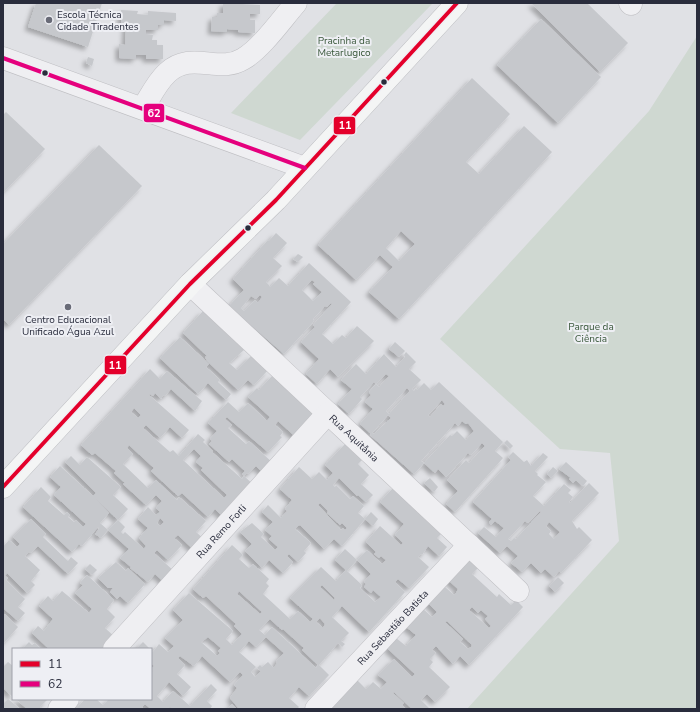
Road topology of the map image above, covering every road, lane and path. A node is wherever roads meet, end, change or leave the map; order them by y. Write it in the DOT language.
graph roads {
  1 [pos="296,3"];
  2 [pos="457,3"];
  3 [pos="3,58"];
  4 [pos="143,108"];
  5 [pos="305,168"];
  6 [pos="190,284"];
  7 [pos="328,413"];
  8 [pos="3,487"];
  9 [pos="469,545"];
  10 [pos="518,591"];
  11 [pos="115,648"];
  12 [pos="67,700"];
  13 [pos="59,709"];
  14 [pos="316,709"];
  1 -- 4 [label="street"];
  2 -- 5 [label="main road"];
  3 -- 4 [label="street"];
  4 -- 5 [label="street"];
  5 -- 6 [label="main road"];
  6 -- 7 [label="street, Rua Aquitânia"];
  6 -- 8 [label="main road"];
  7 -- 9 [label="street, Rua Aquitânia"];
  7 -- 11 [label="street, Rua Remo Forli"];
  9 -- 10 [label="street, Rua Aquitânia"];
  9 -- 14 [label="street, Rua Sebastião Batista"];
  12 -- 13 [label="street"];
}
